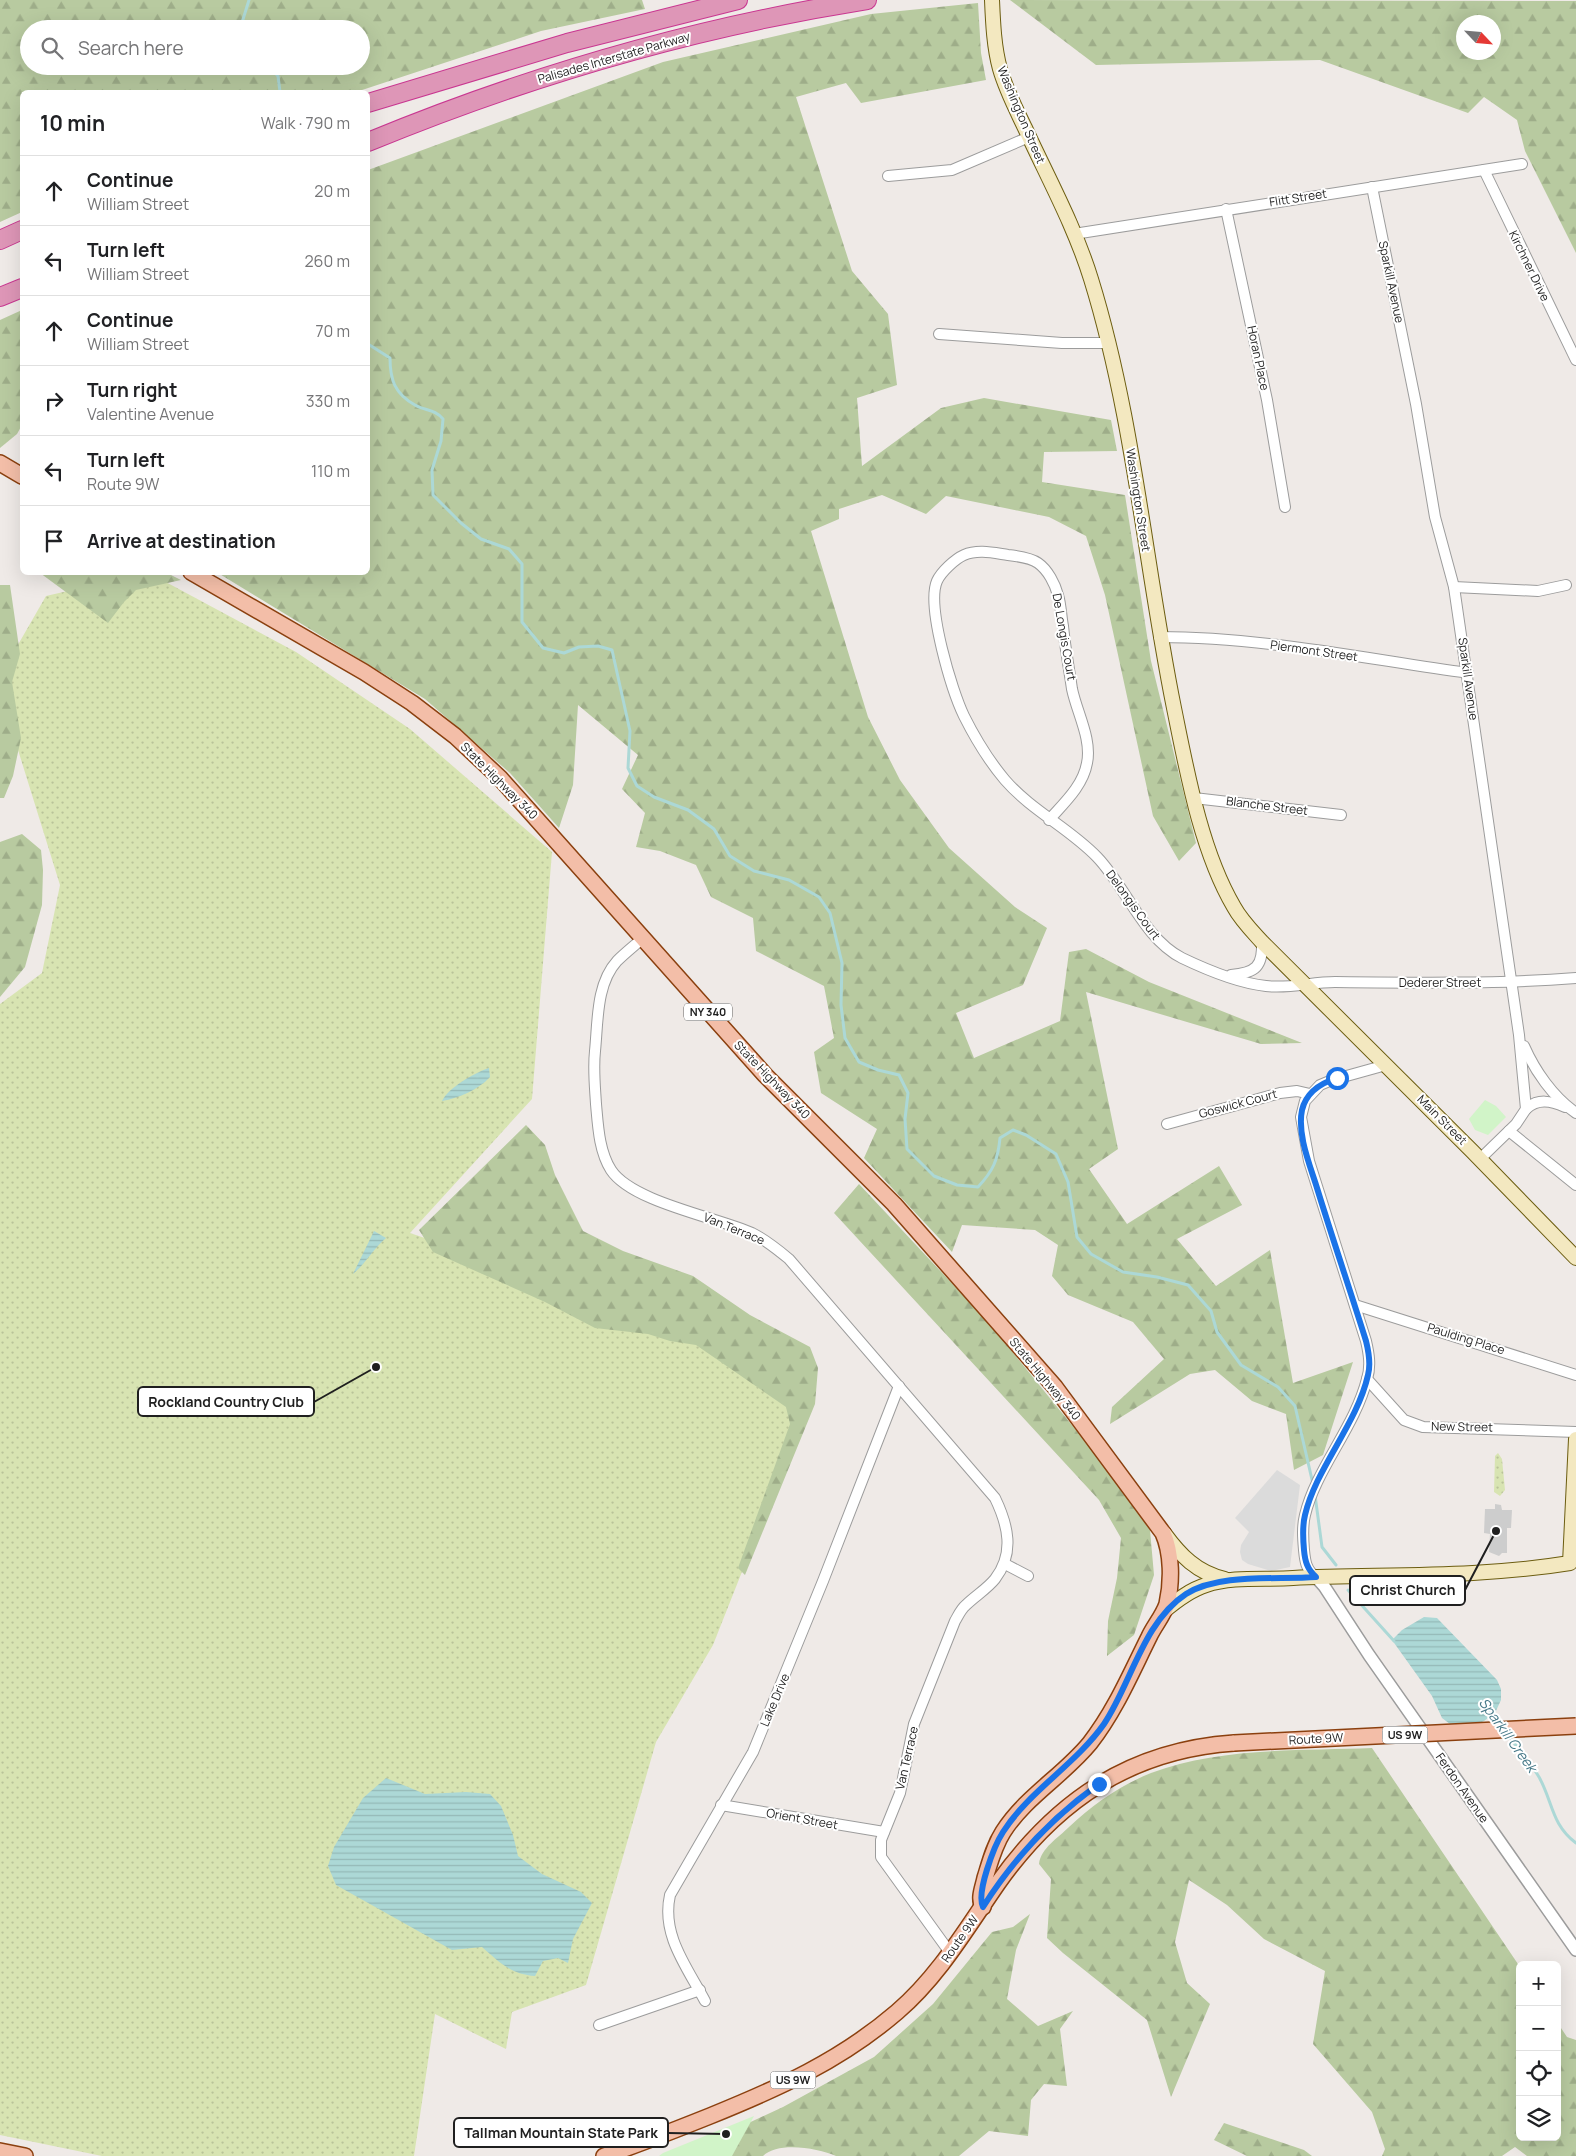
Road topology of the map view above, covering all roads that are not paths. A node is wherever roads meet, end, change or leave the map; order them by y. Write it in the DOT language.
graph roads {
  1 [pos="738,0"];
  2 [pos="868,0"];
  3 [pos="992,0"];
  4 [pos="370,102"];
  5 [pos="1029,137"];
  6 [pos="370,141"];
  7 [pos="1522,164"];
  8 [pos="1484,170"];
  9 [pos="888,176"];
  10 [pos="1372,187"];
  11 [pos="1226,209"];
  12 [pos="20,231"];
  13 [pos="1074,234"];
  14 [pos="0,240"];
  15 [pos="20,289"];
  16 [pos="0,297"];
  17 [pos="939,334"];
  18 [pos="1109,343"];
  19 [pos="1576,360"];
  20 [pos="0,463"];
  21 [pos="20,475"];
  22 [pos="1285,508"];
  23 [pos="196,575"];
  24 [pos="1566,585"];
  25 [pos="1454,587"];
  26 [pos="1159,637"];
  27 [pos="1468,673"];
  28 [pos="1194,798"];
  29 [pos="1341,815"];
  30 [pos="1049,820"];
  31 [pos="643,938"];
  32 [pos="1262,942"];
  33 [pos="1225,975"];
  34 [pos="1576,978"];
  35 [pos="1513,983"];
  36 [pos="1304,985"];
  37 [pos="1519,1035"];
  38 [pos="1386,1065"];
  39 [pos="1310,1094"];
  40 [pos="1526,1109"];
  41 [pos="1573,1111"];
  42 [pos="1166,1124"];
  43 [pos="1509,1131"];
  44 [pos="1480,1159"];
  45 [pos="1576,1185"];
  46 [pos="1576,1258"];
  47 [pos="1355,1306"];
  48 [pos="1576,1374"];
  49 [pos="1367,1379"];
  50 [pos="899,1386"];
  51 [pos="1576,1432"];
  52 [pos="1576,1439"];
  53 [pos="1160,1528"];
  54 [pos="1573,1562"];
  55 [pos="1005,1564"];
  56 [pos="1028,1576"];
  57 [pos="1316,1577"];
  58 [pos="1236,1580"];
  59 [pos="1164,1611"];
  60 [pos="1576,1726"];
  61 [pos="721,1805"];
  62 [pos="884,1832"];
  63 [pos="983,1907"];
  64 [pos="1576,1950"];
  65 [pos="951,1954"];
  66 [pos="700,1990"];
  67 [pos="705,2001"];
  68 [pos="599,2025"];
  69 [pos="0,2151"];
  70 [pos="637,2151"];
  71 [pos="25,2156"];
  72 [pos="604,2156"];
  1 -- 4 [label="highway, Palisades Interstate Parkway"];
  2 -- 6 [label="highway, Palisades Interstate Parkway"];
  3 -- 5 [label="main road, Washington Street"];
  5 -- 9 [label="street"];
  5 -- 13 [label="main road, Washington Street"];
  7 -- 8 [label="street, Flitt Street"];
  8 -- 10 [label="street, Flitt Street"];
  8 -- 19 [label="street, Kirchner Drive"];
  10 -- 11 [label="street, Flitt Street"];
  10 -- 25 [label="street, Sparkill Avenue"];
  11 -- 13 [label="street, Flitt Street"];
  11 -- 22 [label="street, Horan Place"];
  12 -- 14 [label="highway"];
  13 -- 18 [label="main road, Washington Street"];
  15 -- 16 [label="highway"];
  17 -- 18 [label="street"];
  18 -- 26 [label="main road, Washington Street"];
  20 -- 21 [label="main road"];
  23 -- 31 [label="main road, State Highway 340 / NY 340"];
  24 -- 25 [label="street"];
  25 -- 27 [label="street, Sparkill Avenue"];
  26 -- 27 [label="street, Piermont Street"];
  26 -- 28 [label="main road, Washington Street"];
  27 -- 35 [label="street, Sparkill Avenue"];
  28 -- 29 [label="street, Blanche Street"];
  28 -- 32 [label="main road, Washington Street"];
  30 -- 30 [label="street, De Longis Court"];
  30 -- 33 [label="street, Delongis Court"];
  31 -- 50 [label="street, Van Terrace"];
  31 -- 53 [label="main road, State Highway 340 / NY 340"];
  32 -- 33 [label="street, Delongis Court"];
  32 -- 36 [label="main road, Washington Street"];
  33 -- 36 [label="street, Delongis Court"];
  34 -- 35 [label="street, Dederer Street"];
  35 -- 36 [label="street, Dederer Street"];
  35 -- 37 [label="street, Sparkill Avenue"];
  36 -- 38 [label="main road, Main Street"];
  37 -- 40 [label="street, Sparkill Avenue"];
  37 -- 41 [label="street"];
  38 -- 39 [label="street"];
  38 -- 44 [label="main road, Main Street"];
  39 -- 42 [label="street, Goswick Court"];
  39 -- 47 [label="street"];
  40 -- 41 [label="street"];
  40 -- 43 [label="street"];
  43 -- 44 [label="street"];
  43 -- 45 [label="street"];
  44 -- 46 [label="main road, Main Street"];
  47 -- 48 [label="street, Paulding Place"];
  47 -- 49 [label="street"];
  49 -- 51 [label="street, New Street"];
  49 -- 57 [label="street"];
  50 -- 55 [label="street, Van Terrace"];
  50 -- 61 [label="street, Lake Drive"];
  52 -- 54 [label="main road, NY 340"];
  53 -- 58 [label="main road, State Highway 340 / NY 340"];
  53 -- 59 [label="main road"];
  54 -- 57 [label="main road, NY 340"];
  55 -- 56 [label="street"];
  55 -- 62 [label="street, Van Terrace"];
  57 -- 58 [label="main road, NY 340"];
  57 -- 64 [label="street, Ferdon Avenue"];
  58 -- 59 [label="main road"];
  59 -- 63 [label="main road"];
  60 -- 63 [label="main road, Route 9W / US 9W, bridge"];
  61 -- 62 [label="street, Orient Street"];
  61 -- 66 [label="street, Lake Drive"];
  62 -- 65 [label="street, Van Terrace"];
  63 -- 65 [label="main road, Route 9W / US 9W"];
  65 -- 70 [label="main road, Route 9W / US 9W"];
  66 -- 67 [label="street, Lake Drive"];
  66 -- 68 [label="street"];
  69 -- 71 [label="main road"];
  70 -- 72 [label="main road, Route 9W / US 9W"];
}
